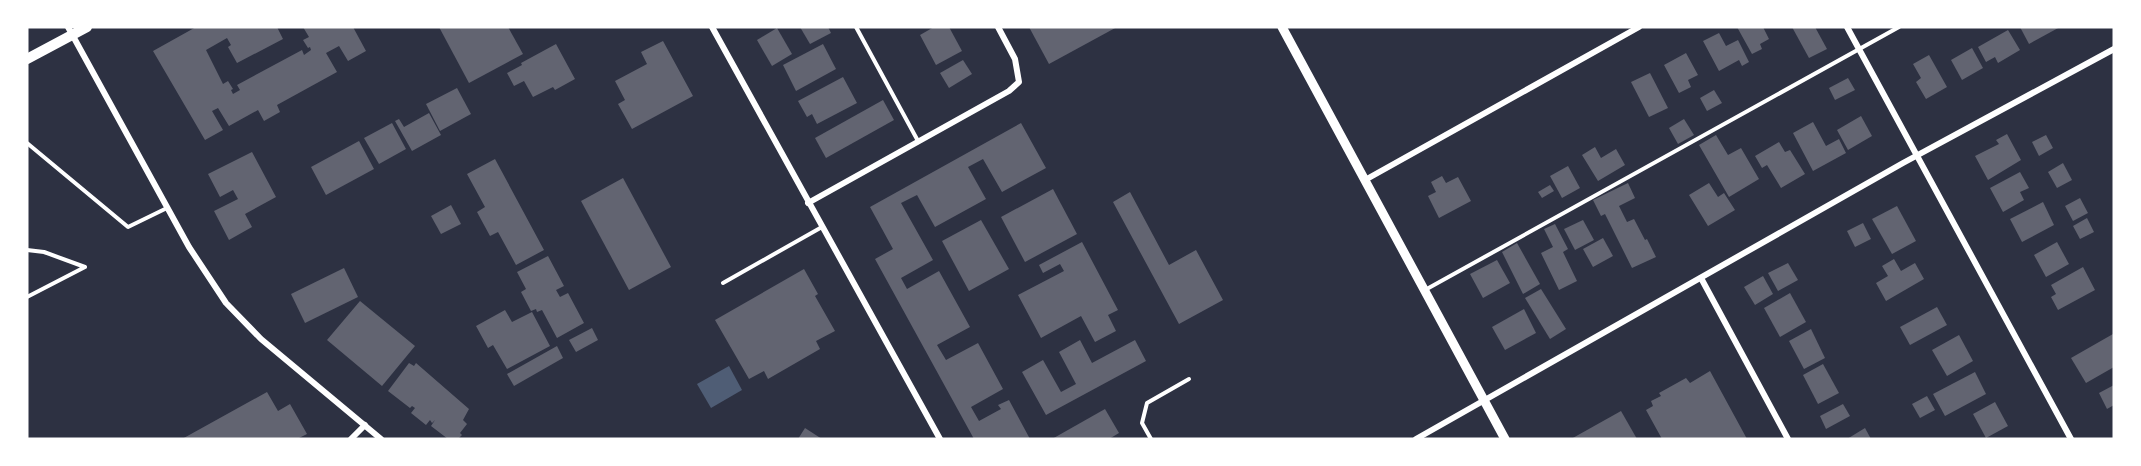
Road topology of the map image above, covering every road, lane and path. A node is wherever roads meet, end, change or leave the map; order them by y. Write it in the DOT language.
graph roads {
  1 [pos="87,27"];
  2 [pos="712,27"];
  3 [pos="856,27"];
  4 [pos="998,27"];
  5 [pos="1282,27"];
  6 [pos="1639,27"];
  7 [pos="1847,27"];
  8 [pos="1899,27"];
  9 [pos="70,31"];
  10 [pos="1859,49"];
  11 [pos="2114,49"];
  12 [pos="27,59"];
  13 [pos="918,141"];
  14 [pos="27,142"];
  15 [pos="1917,156"];
  16 [pos="1365,180"];
  17 [pos="808,203"];
  18 [pos="168,207"];
  19 [pos="822,227"];
  20 [pos="27,250"];
  21 [pos="1701,278"];
  22 [pos="723,283"];
  23 [pos="1425,290"];
  24 [pos="27,297"];
  25 [pos="1189,379"];
  26 [pos="1485,401"];
  27 [pos="365,425"];
  28 [pos="351,439"];
  29 [pos="381,439"];
  30 [pos="940,439"];
  31 [pos="1151,439"];
  32 [pos="1416,439"];
  33 [pos="1505,439"];
  34 [pos="1788,439"];
  35 [pos="2071,439"];
  1 -- 9 [label="main road"];
  2 -- 17 [label="street"];
  3 -- 13 [label="lane"];
  4 -- 13 [label="street"];
  5 -- 16 [label="street"];
  6 -- 16 [label="street"];
  7 -- 10 [label="street"];
  8 -- 10 [label="lane"];
  9 -- 12 [label="main road"];
  9 -- 18 [label="street"];
  10 -- 15 [label="street"];
  10 -- 23 [label="lane"];
  11 -- 15 [label="street"];
  13 -- 17 [label="street"];
  14 -- 18 [label="lane"];
  15 -- 21 [label="street"];
  15 -- 35 [label="street"];
  16 -- 23 [label="street"];
  17 -- 19 [label="street"];
  18 -- 27 [label="street"];
  19 -- 22 [label="lane"];
  19 -- 30 [label="street"];
  20 -- 24 [label="lane"];
  21 -- 26 [label="street"];
  21 -- 34 [label="street"];
  23 -- 26 [label="street"];
  25 -- 31 [label="lane"];
  26 -- 32 [label="street"];
  26 -- 33 [label="street"];
  27 -- 28 [label="street"];
  27 -- 29 [label="street"];
}
